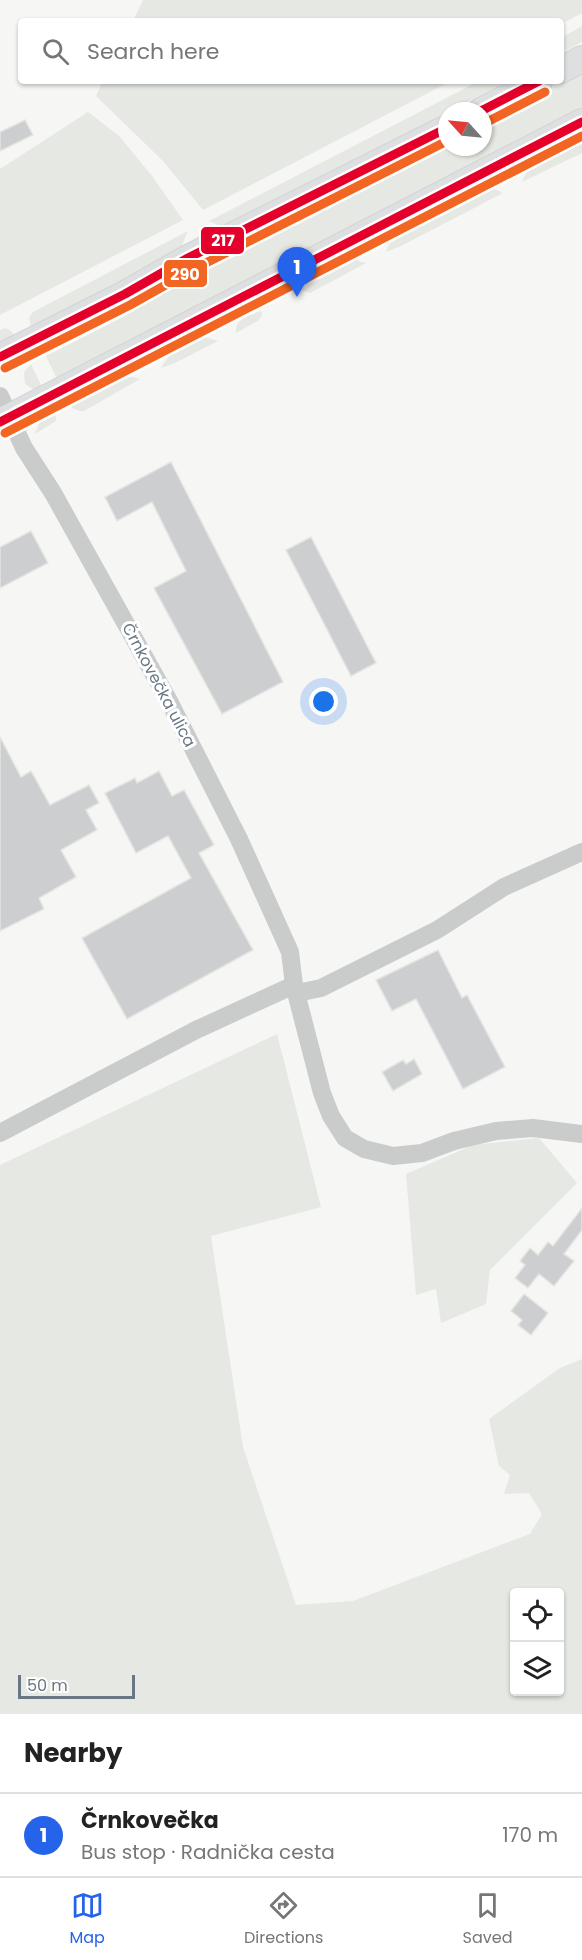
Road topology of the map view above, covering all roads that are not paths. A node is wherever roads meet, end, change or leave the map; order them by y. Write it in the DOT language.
graph roads {
  1 [pos="582,59"];
  2 [pos="564,68"];
  3 [pos="533,84"];
  4 [pos="492,105"];
  5 [pos="582,122"];
  6 [pos="438,133"];
  7 [pos="0,357"];
  8 [pos="4,411"];
  9 [pos="582,852"];
  10 [pos="296,989"];
  11 [pos="0,1133"];
  12 [pos="582,1134"];
  1 -- 2 [label="main road"];
  3 -- 4 [label="main road"];
  5 -- 8 [label="main road"];
  6 -- 7 [label="main road"];
  8 -- 10 [label="street, Črnkovečka ulica"];
  9 -- 10 [label="street"];
  10 -- 11 [label="street"];
  10 -- 12 [label="street, Črnkovečka ulica"];
}
